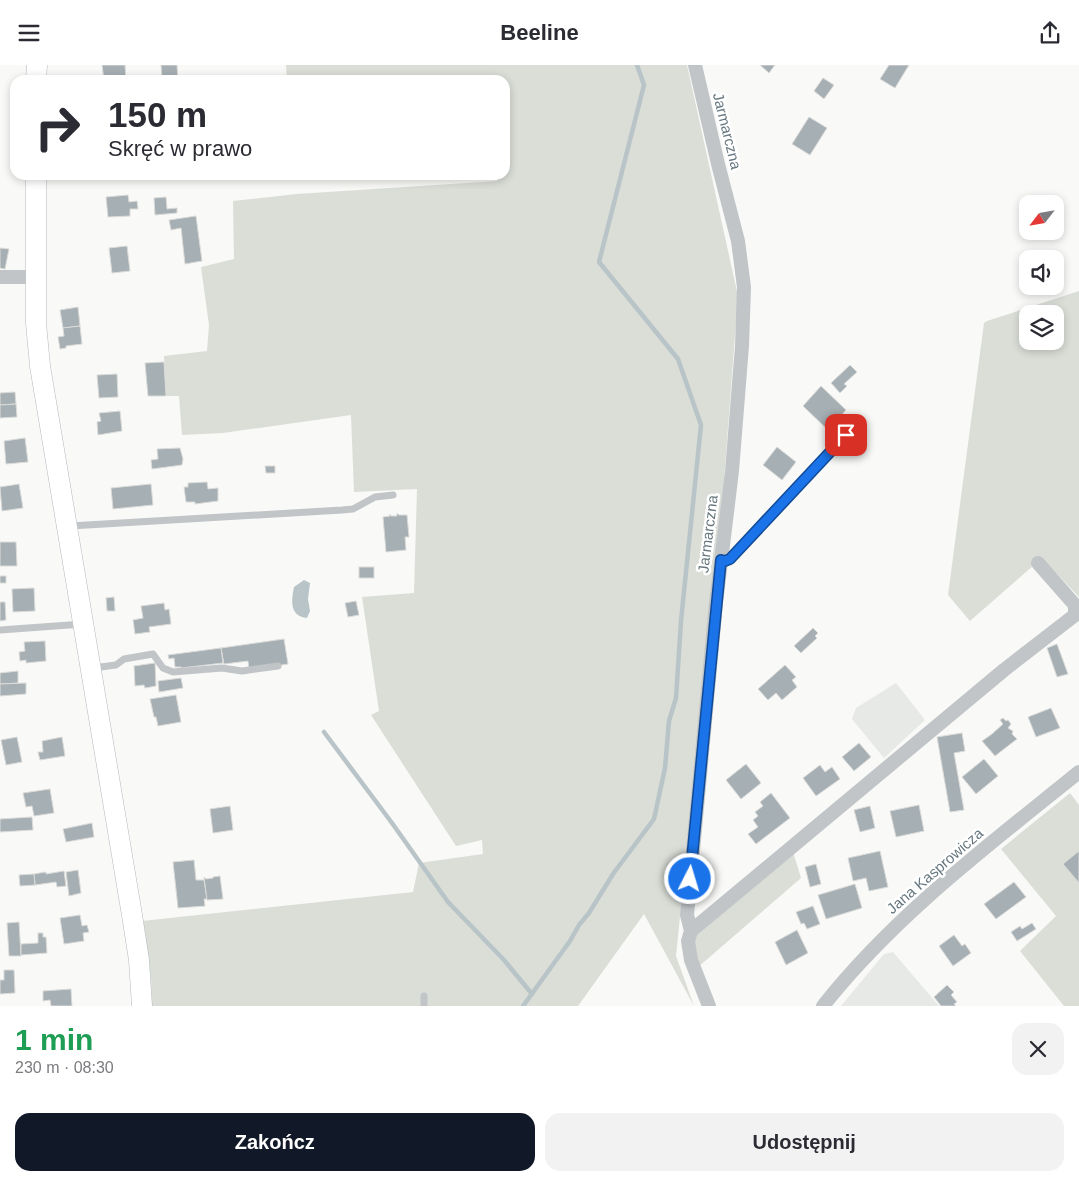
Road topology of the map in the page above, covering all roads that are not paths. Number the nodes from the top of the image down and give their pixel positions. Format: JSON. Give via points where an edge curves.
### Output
{"nodes":[{"id":1,"x":695,"y":65,"type":"edge"},
{"id":2,"x":36,"y":180,"type":"edge"},
{"id":3,"x":0,"y":277,"type":"edge"},
{"id":4,"x":36,"y":277,"type":"junction"},
{"id":5,"x":846,"y":435,"type":"dead end"},
{"id":6,"x":393,"y":495,"type":"dead end"},
{"id":7,"x":67,"y":526,"type":"junction"},
{"id":8,"x":721,"y":560,"type":"junction"},
{"id":9,"x":1038,"y":563,"type":"dead end"},
{"id":10,"x":83,"y":623,"type":"junction"},
{"id":11,"x":0,"y":630,"type":"edge"},
{"id":12,"x":278,"y":666,"type":"dead end"},
{"id":13,"x":91,"y":669,"type":"junction"},
{"id":14,"x":1079,"y":771,"type":"edge"},
{"id":15,"x":691,"y":931,"type":"junction"},
{"id":16,"x":424,"y":996,"type":"dead end"},
{"id":17,"x":142,"y":1006,"type":"edge"},
{"id":18,"x":424,"y":1006,"type":"edge"},
{"id":19,"x":709,"y":1006,"type":"edge"},
{"id":20,"x":823,"y":1006,"type":"edge"}],
"edges":[{"from":1,"to":8,"type":"street","name":"Jarmarczna","via":[[738,241],[744,287],[736,417]]},
{"from":2,"to":4,"type":"street"},
{"from":3,"to":4,"type":"street"},
{"from":4,"to":7,"type":"street","via":[[40,366]]},
{"from":5,"to":8,"type":"lane","via":[[730,559]]},
{"from":6,"to":7,"type":"lane","via":[[376,497],[353,509]]},
{"from":7,"to":10,"type":"street"},
{"from":8,"to":15,"type":"street","name":"Jarmarczna","via":[[687,915]]},
{"from":9,"to":15,"type":"street","via":[[1076,605],[1075,615],[1004,670]]},
{"from":10,"to":11,"type":"lane"},
{"from":10,"to":13,"type":"street"},
{"from":12,"to":13,"type":"lane","via":[[242,671],[222,668],[173,672],[163,668],[153,653]]},
{"from":13,"to":17,"type":"street","via":[[139,960]]},
{"from":14,"to":20,"type":"street","name":"Jana Kasprowicza","via":[[908,915]]},
{"from":15,"to":19,"type":"street","name":"Jarmarczna","via":[[688,941],[691,960]]},
{"from":16,"to":18,"type":"lane"}]}
